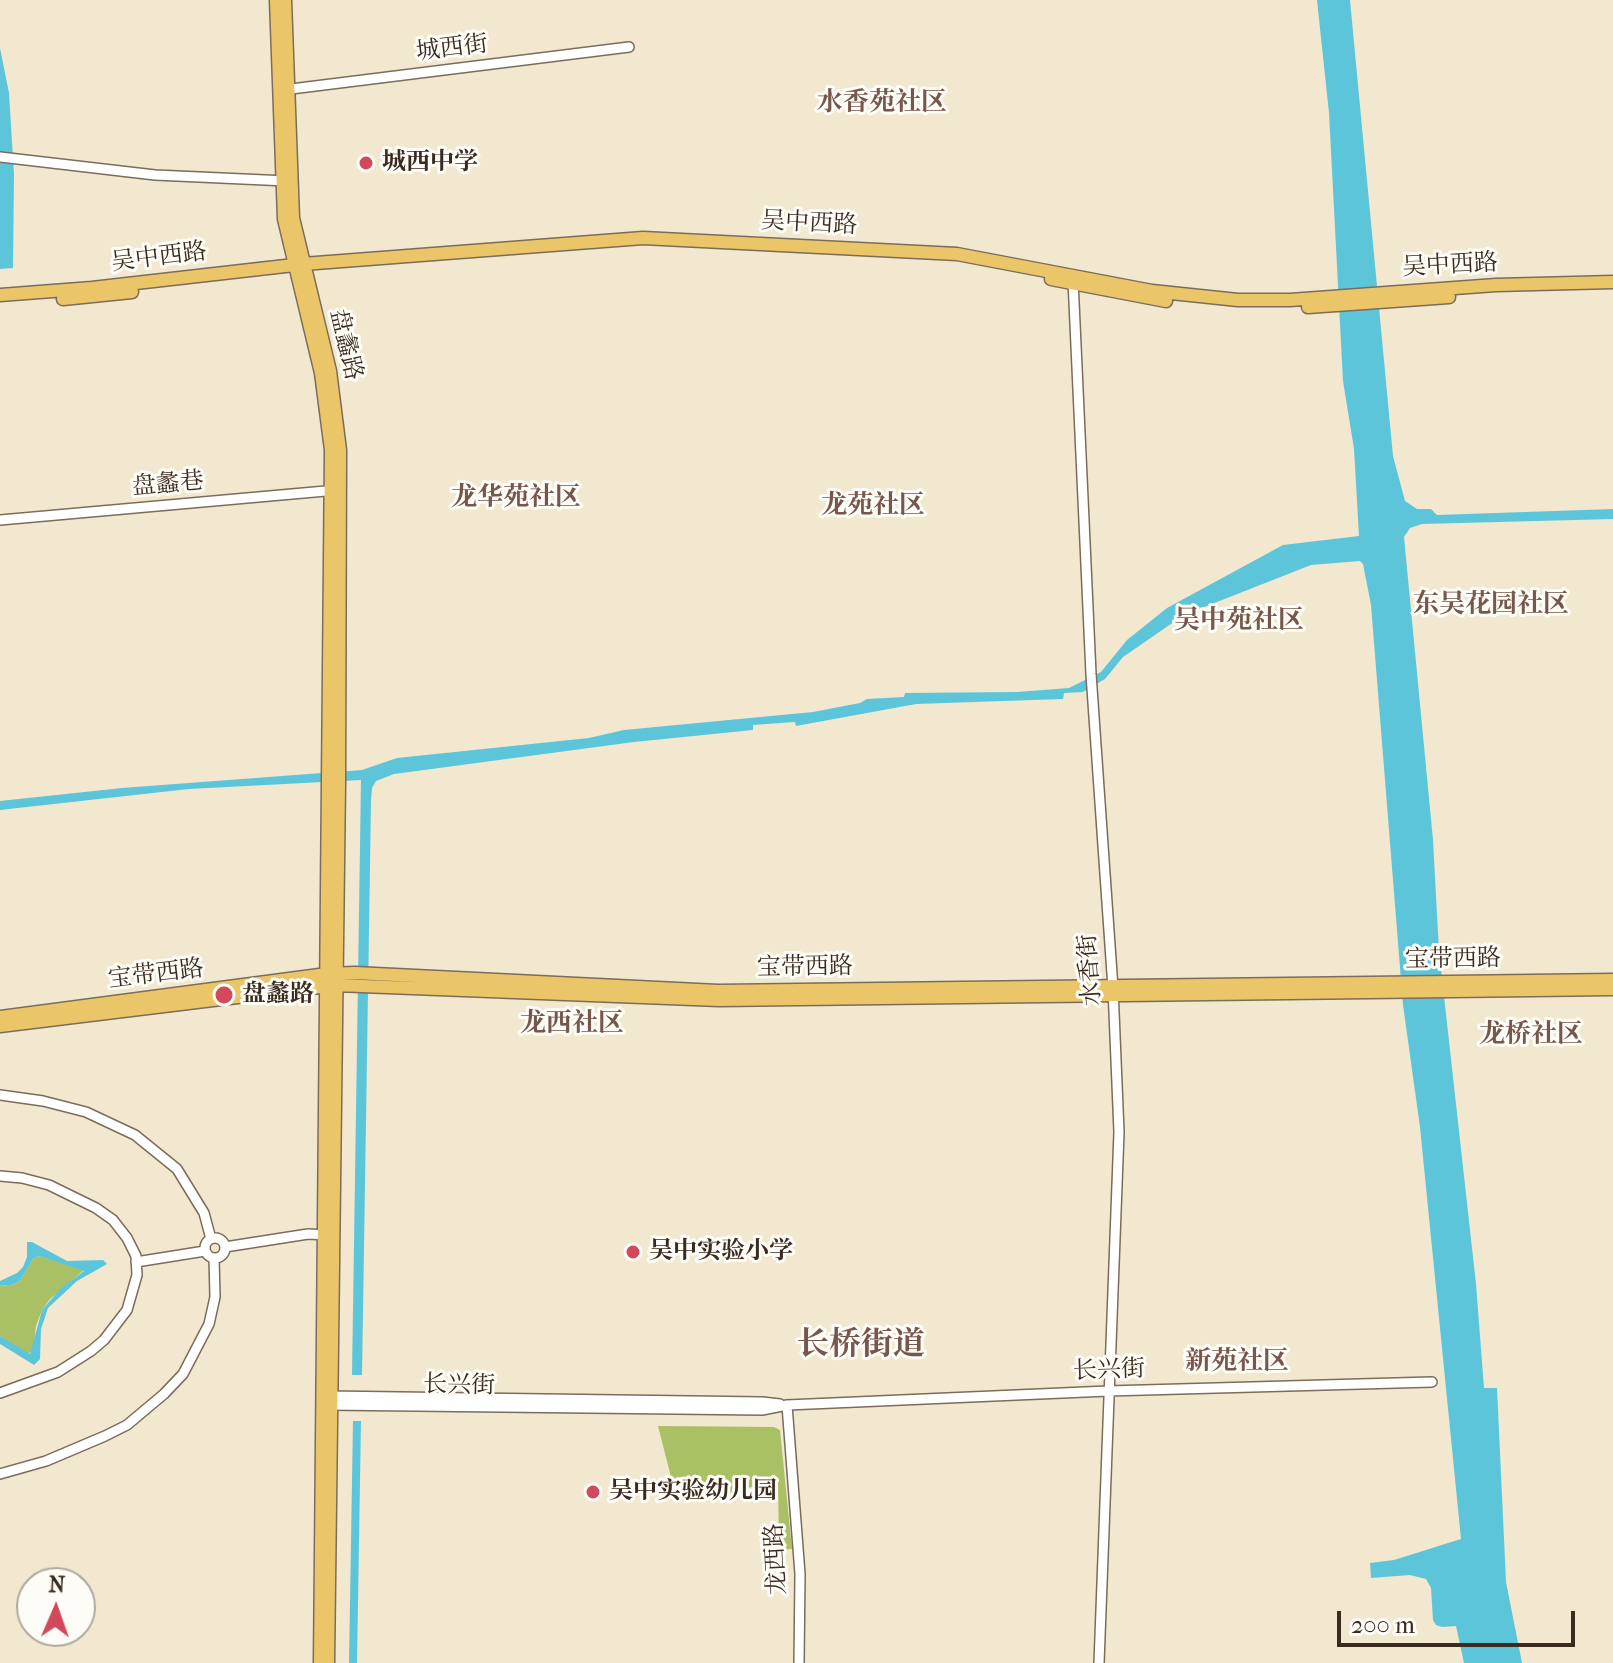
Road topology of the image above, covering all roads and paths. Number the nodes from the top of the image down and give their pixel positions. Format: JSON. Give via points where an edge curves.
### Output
{"nodes":[{"id":1,"x":276,"y":0,"type":"edge"},
{"id":2,"x":285,"y":0,"type":"edge"},
{"id":3,"x":629,"y":47,"type":"dead end"},
{"id":4,"x":284,"y":90,"type":"junction"},
{"id":5,"x":0,"y":157,"type":"edge"},
{"id":6,"x":287,"y":181,"type":"junction"},
{"id":7,"x":300,"y":268,"type":"junction"},
{"id":8,"x":1074,"y":279,"type":"junction"},
{"id":9,"x":1613,"y":282,"type":"edge"},
{"id":10,"x":1613,"y":290,"type":"edge"},
{"id":11,"x":0,"y":295,"type":"edge"},
{"id":12,"x":1382,"y":296,"type":"junction"},
{"id":13,"x":0,"y":303,"type":"edge"},
{"id":14,"x":336,"y":490,"type":"junction"},
{"id":15,"x":0,"y":520,"type":"edge"},
{"id":16,"x":332,"y":979,"type":"junction"},
{"id":17,"x":1613,"y":980,"type":"edge"},
{"id":18,"x":1448,"y":987,"type":"junction"},
{"id":19,"x":1613,"y":989,"type":"edge"},
{"id":20,"x":1113,"y":992,"type":"junction"},
{"id":21,"x":0,"y":1017,"type":"edge"},
{"id":22,"x":0,"y":1026,"type":"edge"},
{"id":23,"x":0,"y":1095,"type":"edge"},
{"id":24,"x":0,"y":1176,"type":"edge"},
{"id":25,"x":329,"y":1235,"type":"junction"},
{"id":26,"x":211,"y":1239,"type":"junction"},
{"id":27,"x":225,"y":1247,"type":"junction"},
{"id":28,"x":205,"y":1251,"type":"junction"},
{"id":29,"x":214,"y":1258,"type":"junction"},
{"id":30,"x":136,"y":1262,"type":"junction"},
{"id":31,"x":1432,"y":1382,"type":"dead end"},
{"id":32,"x":1108,"y":1391,"type":"junction"},
{"id":33,"x":0,"y":1393,"type":"edge"},
{"id":34,"x":327,"y":1401,"type":"junction"},
{"id":35,"x":787,"y":1405,"type":"junction"},
{"id":36,"x":0,"y":1474,"type":"edge"},
{"id":37,"x":320,"y":1663,"type":"edge"},
{"id":38,"x":328,"y":1663,"type":"edge"},
{"id":39,"x":799,"y":1663,"type":"edge"},
{"id":40,"x":1099,"y":1663,"type":"edge"}],
"edges":[{"from":1,"to":4,"type":"main road","name":"盘蠡路"},
{"from":2,"to":4,"type":"main road","name":"盘蠡路"},
{"from":3,"to":4,"type":"street","name":"城西街"},
{"from":4,"to":6,"type":"main road","name":"盘蠡路"},
{"from":5,"to":6,"type":"street","via":[[155,175]]},
{"from":6,"to":7,"type":"main road","name":"盘蠡路"},
{"from":7,"to":8,"type":"main road","name":"吴中西路","via":[[644,247],[947,261]]},
{"from":7,"to":11,"type":"main road","name":"吴中西路"},
{"from":7,"to":13,"type":"main road","name":"吴中西路"},
{"from":7,"to":14,"type":"main road","name":"盘蠡路","via":[[335,397]]},
{"from":8,"to":12,"type":"main road","name":"吴中西路","via":[[1217,299],[1333,301]]},
{"from":8,"to":20,"type":"street","name":"水香街","via":[[1091,674]]},
{"from":9,"to":12,"type":"main road","name":"吴中西路"},
{"from":10,"to":12,"type":"main road","name":"吴中西路"},
{"from":14,"to":15,"type":"street","name":"盘蠡巷"},
{"from":14,"to":16,"type":"main road","name":"盘蠡路"},
{"from":16,"to":20,"type":"main road","name":"宝带西路","via":[[718,991]]},
{"from":16,"to":21,"type":"main road","name":"宝带西路"},
{"from":16,"to":22,"type":"main road","name":"宝带西路"},
{"from":16,"to":25,"type":"main road","name":"盘蠡路"},
{"from":17,"to":18,"type":"main road","name":"宝带西路"},
{"from":18,"to":19,"type":"main road","name":"宝带西路"},
{"from":18,"to":20,"type":"main road","name":"宝带西路"},
{"from":20,"to":32,"type":"street","name":"水香街","via":[[1119,1132]]},
{"from":23,"to":26,"type":"street","via":[[86,1112],[135,1135],[177,1169],[204,1213]]},
{"from":24,"to":30,"type":"street","via":[[49,1185],[96,1208],[127,1238]]},
{"from":25,"to":27,"type":"street"},
{"from":25,"to":34,"type":"main road","name":"盘蠡路"},
{"from":26,"to":27,"type":"street"},
{"from":26,"to":28,"type":"street"},
{"from":27,"to":29,"type":"street"},
{"from":28,"to":29,"type":"street"},
{"from":28,"to":30,"type":"street"},
{"from":29,"to":36,"type":"street","via":[[209,1324],[183,1374],[164,1394],[105,1436]]},
{"from":30,"to":33,"type":"street","via":[[128,1307],[104,1340],[58,1372]]},
{"from":31,"to":32,"type":"street","name":"长兴街"},
{"from":32,"to":35,"type":"street","name":"长兴街"},
{"from":32,"to":40,"type":"street","name":"水香街"},
{"from":34,"to":35,"type":"street","name":"长兴街","via":[[762,1410]]},
{"from":34,"to":37,"type":"main road","name":"盘蠡路"},
{"from":34,"to":38,"type":"main road","name":"盘蠡路"},
{"from":35,"to":39,"type":"street","name":"龙西路","via":[[800,1574]]}]}
